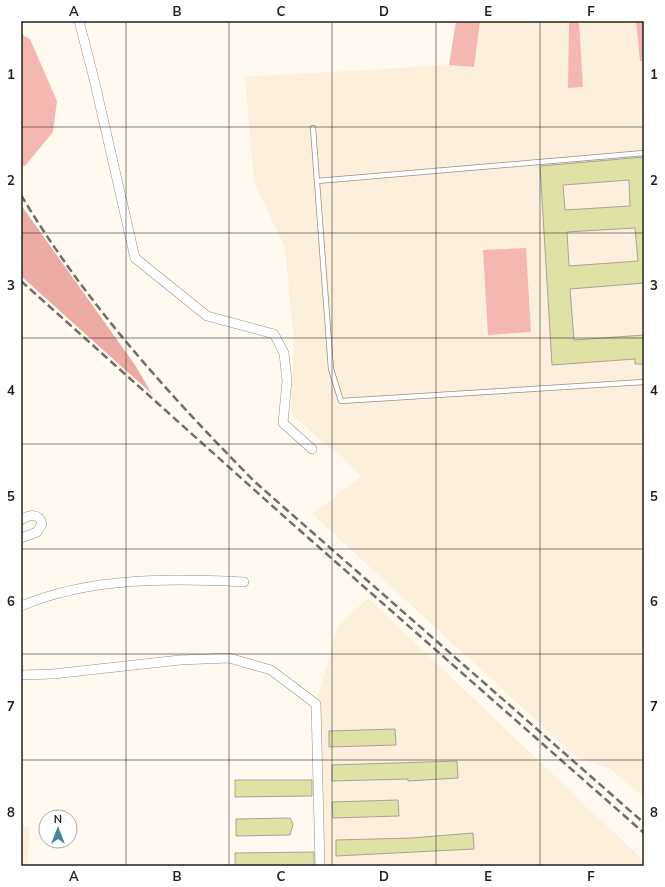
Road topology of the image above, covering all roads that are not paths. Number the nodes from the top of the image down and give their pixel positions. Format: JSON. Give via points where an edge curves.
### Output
{"nodes":[{"id":1,"x":79,"y":21,"type":"edge"},
{"id":2,"x":313,"y":128,"type":"dead end"},
{"id":3,"x":644,"y":153,"type":"edge"},
{"id":4,"x":317,"y":181,"type":"junction"},
{"id":5,"x":644,"y":382,"type":"edge"},
{"id":6,"x":312,"y":449,"type":"dead end"},
{"id":7,"x":21,"y":520,"type":"edge"},
{"id":8,"x":21,"y":538,"type":"edge"},
{"id":9,"x":244,"y":582,"type":"dead end"},
{"id":10,"x":21,"y":606,"type":"edge"},
{"id":11,"x":21,"y":676,"type":"edge"},
{"id":12,"x":320,"y":866,"type":"edge"}],
"edges":[{"from":1,"to":6,"type":"street","via":[[135,258],[207,316],[274,334],[284,353],[287,381],[283,423]]},
{"from":2,"to":4,"type":"lane"},
{"from":3,"to":4,"type":"lane"},
{"from":4,"to":5,"type":"lane","via":[[331,369],[341,401]]},
{"from":7,"to":8,"type":"street","via":[[29,515],[36,515],[42,524],[37,532]]},
{"from":9,"to":10,"type":"street","via":[[185,578],[131,581],[75,590]]},
{"from":11,"to":12,"type":"street","via":[[180,660],[229,658],[271,670],[316,704]]}]}
